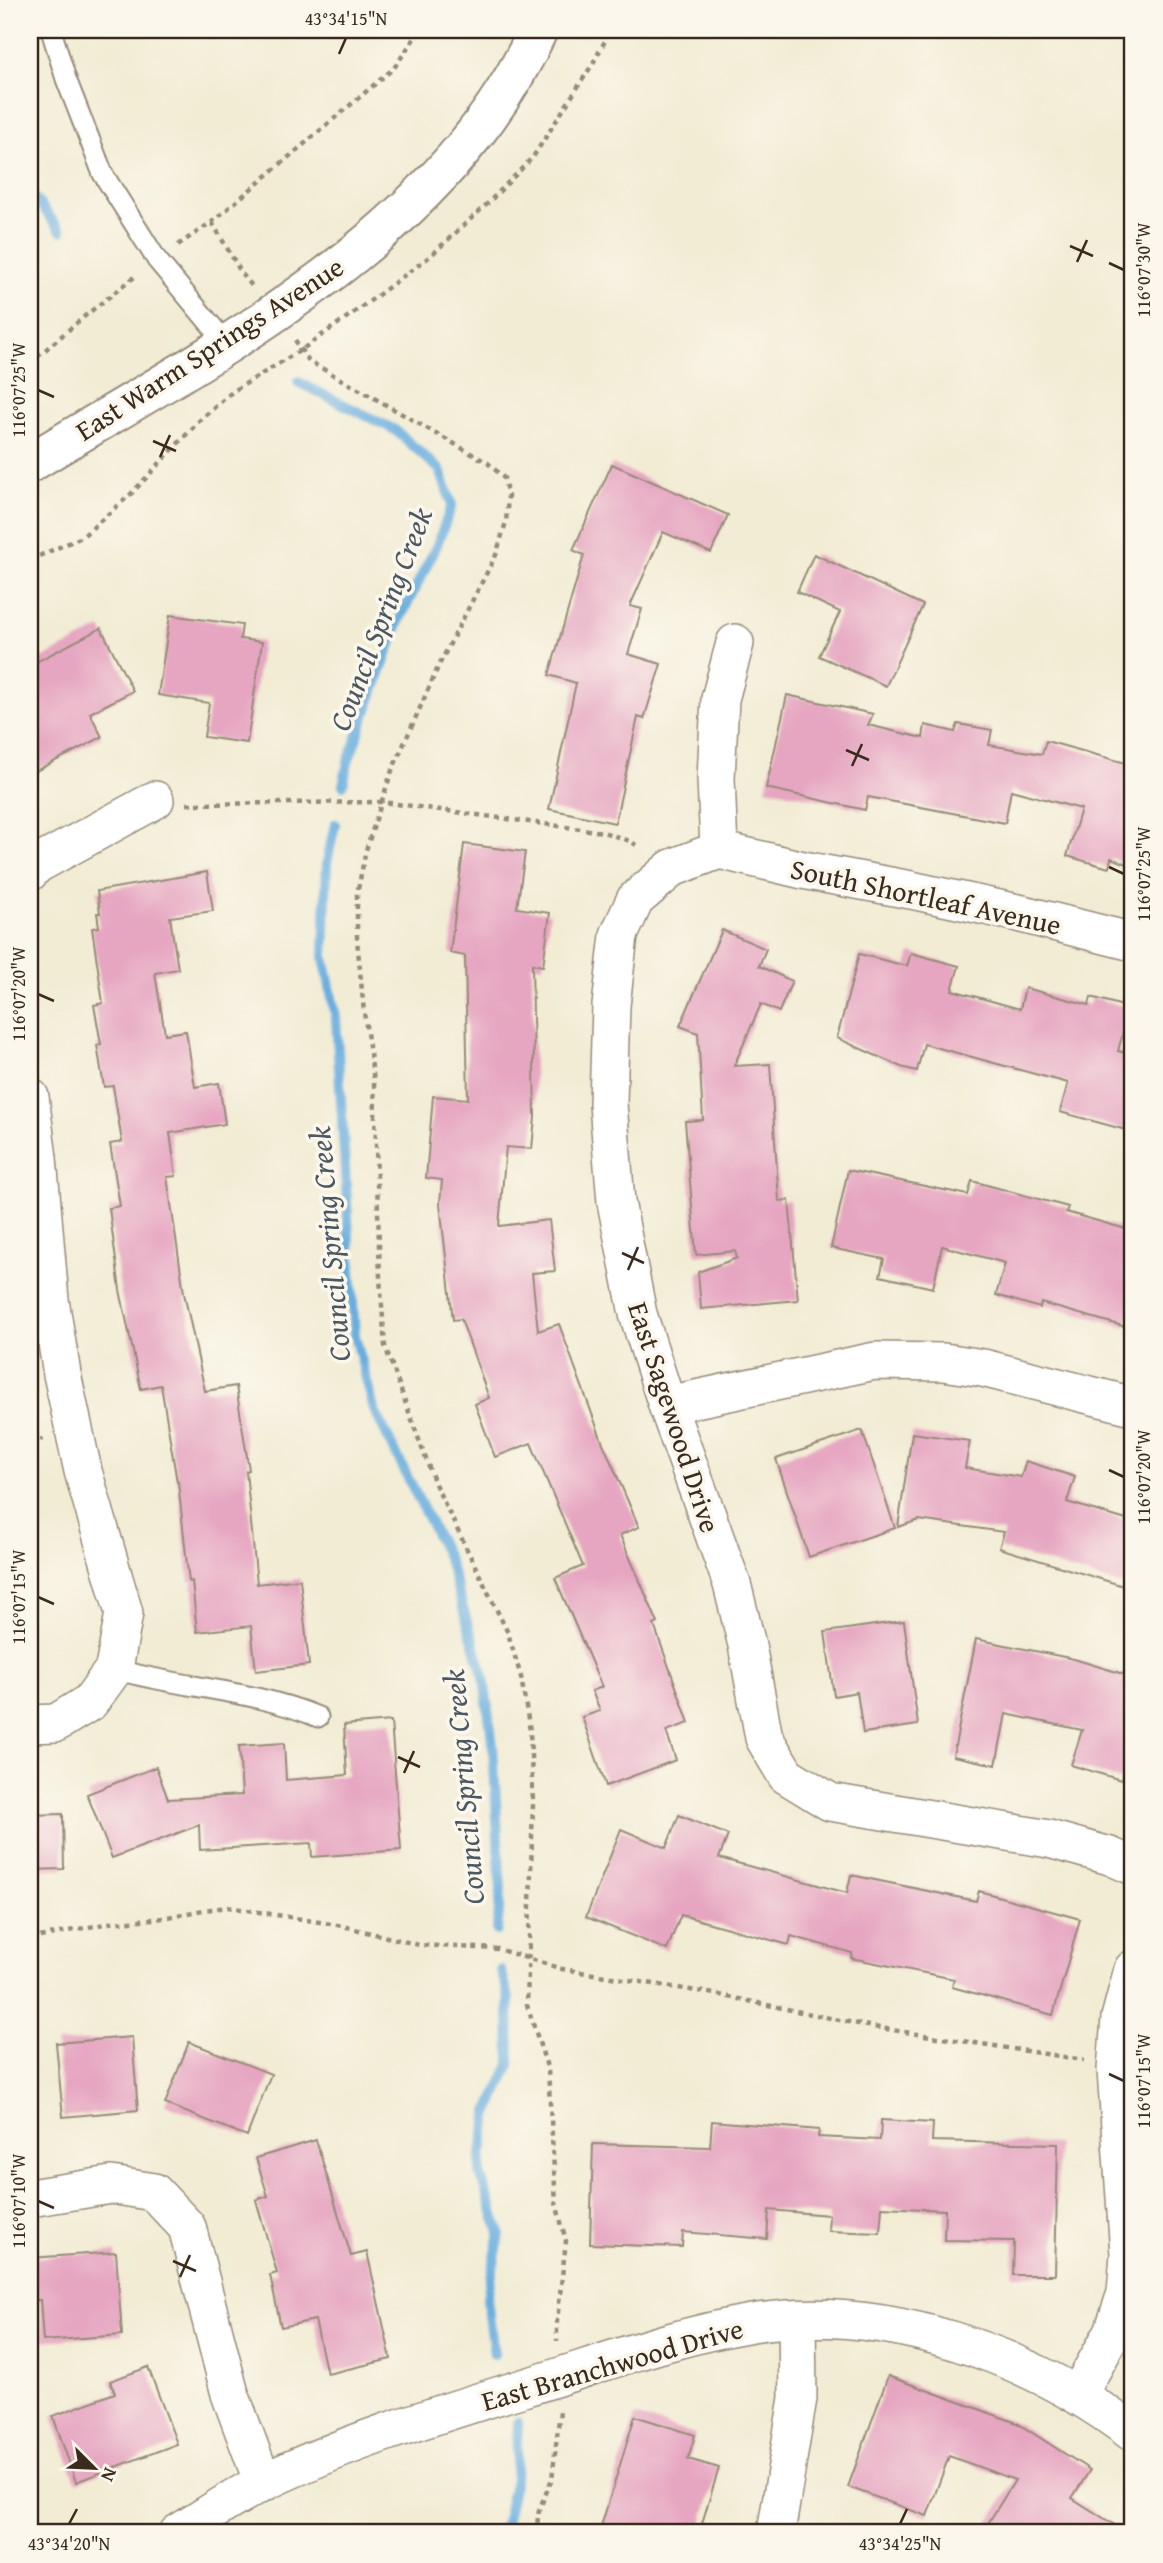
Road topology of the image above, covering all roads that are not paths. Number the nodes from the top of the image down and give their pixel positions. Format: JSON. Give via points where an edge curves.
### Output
{"nodes":[{"id":1,"x":51,"y":30,"type":"edge"},
{"id":2,"x":538,"y":30,"type":"edge"},
{"id":3,"x":226,"y":343,"type":"junction"},
{"id":4,"x":30,"y":463,"type":"edge"},
{"id":5,"x":735,"y":643,"type":"dead end"},
{"id":6,"x":155,"y":800,"type":"road end"},
{"id":7,"x":719,"y":850,"type":"junction"},
{"id":8,"x":30,"y":872,"type":"edge"},
{"id":9,"x":1133,"y":942,"type":"edge"},
{"id":10,"x":30,"y":1097,"type":"edge"},
{"id":11,"x":667,"y":1405,"type":"junction"},
{"id":12,"x":1133,"y":1406,"type":"edge"},
{"id":13,"x":114,"y":1669,"type":"junction"},
{"id":14,"x":318,"y":1717,"type":"dead end"},
{"id":15,"x":30,"y":1724,"type":"edge"},
{"id":16,"x":1133,"y":1866,"type":"edge"},
{"id":17,"x":1133,"y":1969,"type":"edge"},
{"id":18,"x":30,"y":2197,"type":"edge"},
{"id":19,"x":797,"y":2320,"type":"junction"},
{"id":20,"x":1078,"y":2395,"type":"junction"},
{"id":21,"x":1133,"y":2432,"type":"edge"},
{"id":22,"x":263,"y":2483,"type":"junction"},
{"id":23,"x":178,"y":2533,"type":"edge"},
{"id":24,"x":776,"y":2533,"type":"edge"}],
"edges":[{"from":1,"to":3,"type":"lane","via":[[103,174],[157,260]]},
{"from":2,"to":3,"type":"street","name":"East Warm Springs Avenue","via":[[505,93],[404,211],[327,275]]},
{"from":3,"to":4,"type":"street","name":"East Warm Springs Avenue"},
{"from":5,"to":7,"type":"street","via":[[720,699]]},
{"from":6,"to":8,"type":"street"},
{"from":7,"to":9,"type":"street","name":"South Shortleaf Avenue"},
{"from":7,"to":11,"type":"street","name":"East Sagewood Drive","via":[[672,868],[635,900],[619,935],[611,1006],[608,1104],[616,1202],[638,1314]]},
{"from":10,"to":13,"type":"street","via":[[62,1374],[83,1471],[124,1614]]},
{"from":11,"to":12,"type":"street","via":[[875,1361],[984,1368]]},
{"from":11,"to":16,"type":"street","name":"East Sagewood Drive","via":[[732,1584],[764,1738],[786,1775],[830,1802],[1049,1839]]},
{"from":13,"to":14,"type":"lane","via":[[296,1707]]},
{"from":13,"to":15,"type":"street","via":[[90,1702],[55,1723]]},
{"from":17,"to":20,"type":"street","via":[[1120,2018],[1116,2070],[1129,2254],[1126,2293],[1113,2332]]},
{"from":18,"to":22,"type":"street","via":[[111,2185],[154,2192],[187,2227],[230,2394]]},
{"from":19,"to":20,"type":"street","name":"East Branchwood Drive","via":[[900,2327],[1008,2360]]},
{"from":19,"to":22,"type":"street","name":"East Branchwood Drive","via":[[754,2323],[678,2340],[440,2414]]},
{"from":19,"to":24,"type":"street","via":[[798,2398]]},
{"from":20,"to":21,"type":"street","name":"East Branchwood Drive"},
{"from":22,"to":23,"type":"street","name":"East Branchwood Drive"}]}
